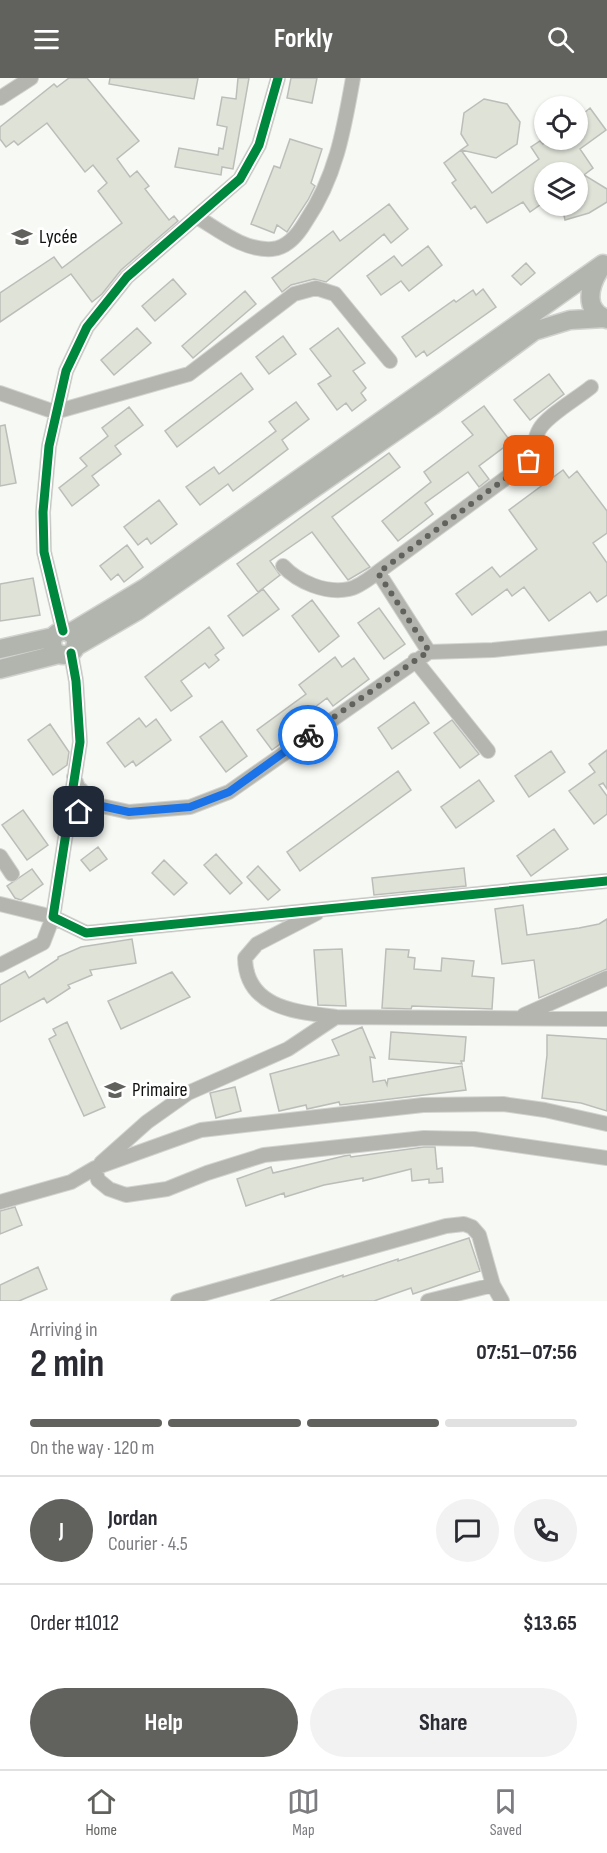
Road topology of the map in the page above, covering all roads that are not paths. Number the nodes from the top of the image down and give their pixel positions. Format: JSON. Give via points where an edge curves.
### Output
{"nodes":[{"id":1,"x":278,"y":78,"type":"edge"},
{"id":2,"x":353,"y":78,"type":"edge"},
{"id":3,"x":27,"y":79,"type":"edge"},
{"id":4,"x":0,"y":98,"type":"edge"},
{"id":5,"x":197,"y":217,"type":"junction"},
{"id":6,"x":605,"y":263,"type":"edge"},
{"id":7,"x":605,"y":319,"type":"edge"},
{"id":8,"x":390,"y":361,"type":"dead end"},
{"id":9,"x":591,"y":387,"type":"dead end"},
{"id":10,"x":0,"y":393,"type":"edge"},
{"id":11,"x":55,"y":412,"type":"junction"},
{"id":12,"x":283,"y":566,"type":"dead end"},
{"id":13,"x":378,"y":573,"type":"junction"},
{"id":14,"x":607,"y":638,"type":"edge"},
{"id":15,"x":65,"y":643,"type":"junction"},
{"id":16,"x":0,"y":650,"type":"edge"},
{"id":17,"x":429,"y":651,"type":"junction"},
{"id":18,"x":415,"y":660,"type":"junction"},
{"id":19,"x":0,"y":669,"type":"edge"},
{"id":20,"x":488,"y":751,"type":"dead end"},
{"id":21,"x":74,"y":777,"type":"junction"},
{"id":22,"x":97,"y":805,"type":"junction"},
{"id":23,"x":68,"y":819,"type":"junction"},
{"id":24,"x":0,"y":856,"type":"edge"},
{"id":25,"x":12,"y":874,"type":"dead end"},
{"id":26,"x":607,"y":881,"type":"edge"},
{"id":27,"x":0,"y":904,"type":"edge"},
{"id":28,"x":326,"y":909,"type":"junction"},
{"id":29,"x":54,"y":917,"type":"junction"},
{"id":30,"x":0,"y":965,"type":"edge"},
{"id":31,"x":607,"y":978,"type":"edge"},
{"id":32,"x":336,"y":1017,"type":"junction"},
{"id":33,"x":520,"y":1017,"type":"junction"},
{"id":34,"x":607,"y":1019,"type":"edge"},
{"id":35,"x":607,"y":1124,"type":"edge"},
{"id":36,"x":607,"y":1158,"type":"edge"},
{"id":37,"x":95,"y":1168,"type":"junction"},
{"id":38,"x":0,"y":1202,"type":"edge"},
{"id":39,"x":493,"y":1286,"type":"junction"},
{"id":40,"x":178,"y":1301,"type":"edge"},
{"id":41,"x":428,"y":1301,"type":"edge"},
{"id":42,"x":502,"y":1301,"type":"edge"}],
"edges":[{"from":1,"to":5,"type":"street","via":[[260,146],[240,179]]},
{"from":2,"to":5,"type":"street","via":[[334,170],[319,203],[287,243],[272,249],[242,244]]},
{"from":3,"to":4,"type":"street"},
{"from":5,"to":11,"type":"street","via":[[127,277],[87,327],[66,371]]},
{"from":6,"to":7,"type":"main road","via":[[589,291],[590,303]]},
{"from":6,"to":15,"type":"main road"},
{"from":7,"to":15,"type":"main road","via":[[570,320],[534,331],[137,611]]},
{"from":8,"to":11,"type":"street","via":[[335,294],[316,288],[294,294],[189,374]]},
{"from":9,"to":13,"type":"street","via":[[540,427],[529,461]]},
{"from":10,"to":11,"type":"street"},
{"from":11,"to":15,"type":"street","via":[[45,480],[44,552]]},
{"from":12,"to":13,"type":"street","via":[[294,578],[333,590],[350,589]]},
{"from":13,"to":17,"type":"street"},
{"from":14,"to":17,"type":"street","via":[[493,650]]},
{"from":15,"to":16,"type":"main road"},
{"from":15,"to":19,"type":"main road"},
{"from":15,"to":21,"type":"street","via":[[76,681],[80,742]]},
{"from":17,"to":18,"type":"street"},
{"from":18,"to":20,"type":"street"},
{"from":18,"to":22,"type":"street","via":[[229,792],[190,807],[164,810],[129,812]]},
{"from":21,"to":22,"type":"street","via":[[78,787]]},
{"from":21,"to":23,"type":"street"},
{"from":22,"to":23,"type":"street"},
{"from":23,"to":29,"type":"street"},
{"from":24,"to":25,"type":"street"},
{"from":26,"to":28,"type":"street"},
{"from":27,"to":29,"type":"street"},
{"from":28,"to":29,"type":"street","via":[[86,933]]},
{"from":28,"to":32,"type":"street","via":[[257,944],[245,958],[245,973],[259,992],[282,1009]]},
{"from":29,"to":30,"type":"street","via":[[43,943]]},
{"from":31,"to":33,"type":"street"},
{"from":32,"to":33,"type":"street"},
{"from":32,"to":37,"type":"street","via":[[288,1049],[188,1093],[147,1122]]},
{"from":33,"to":34,"type":"street"},
{"from":35,"to":37,"type":"street","via":[[503,1104],[423,1105],[201,1130]]},
{"from":36,"to":37,"type":"street","via":[[474,1139],[424,1138],[264,1155],[167,1189],[126,1195],[98,1180]]},
{"from":37,"to":38,"type":"street","via":[[70,1182]]},
{"from":39,"to":40,"type":"street","via":[[479,1236],[464,1224]]},
{"from":39,"to":41,"type":"street"},
{"from":39,"to":42,"type":"street"}]}
